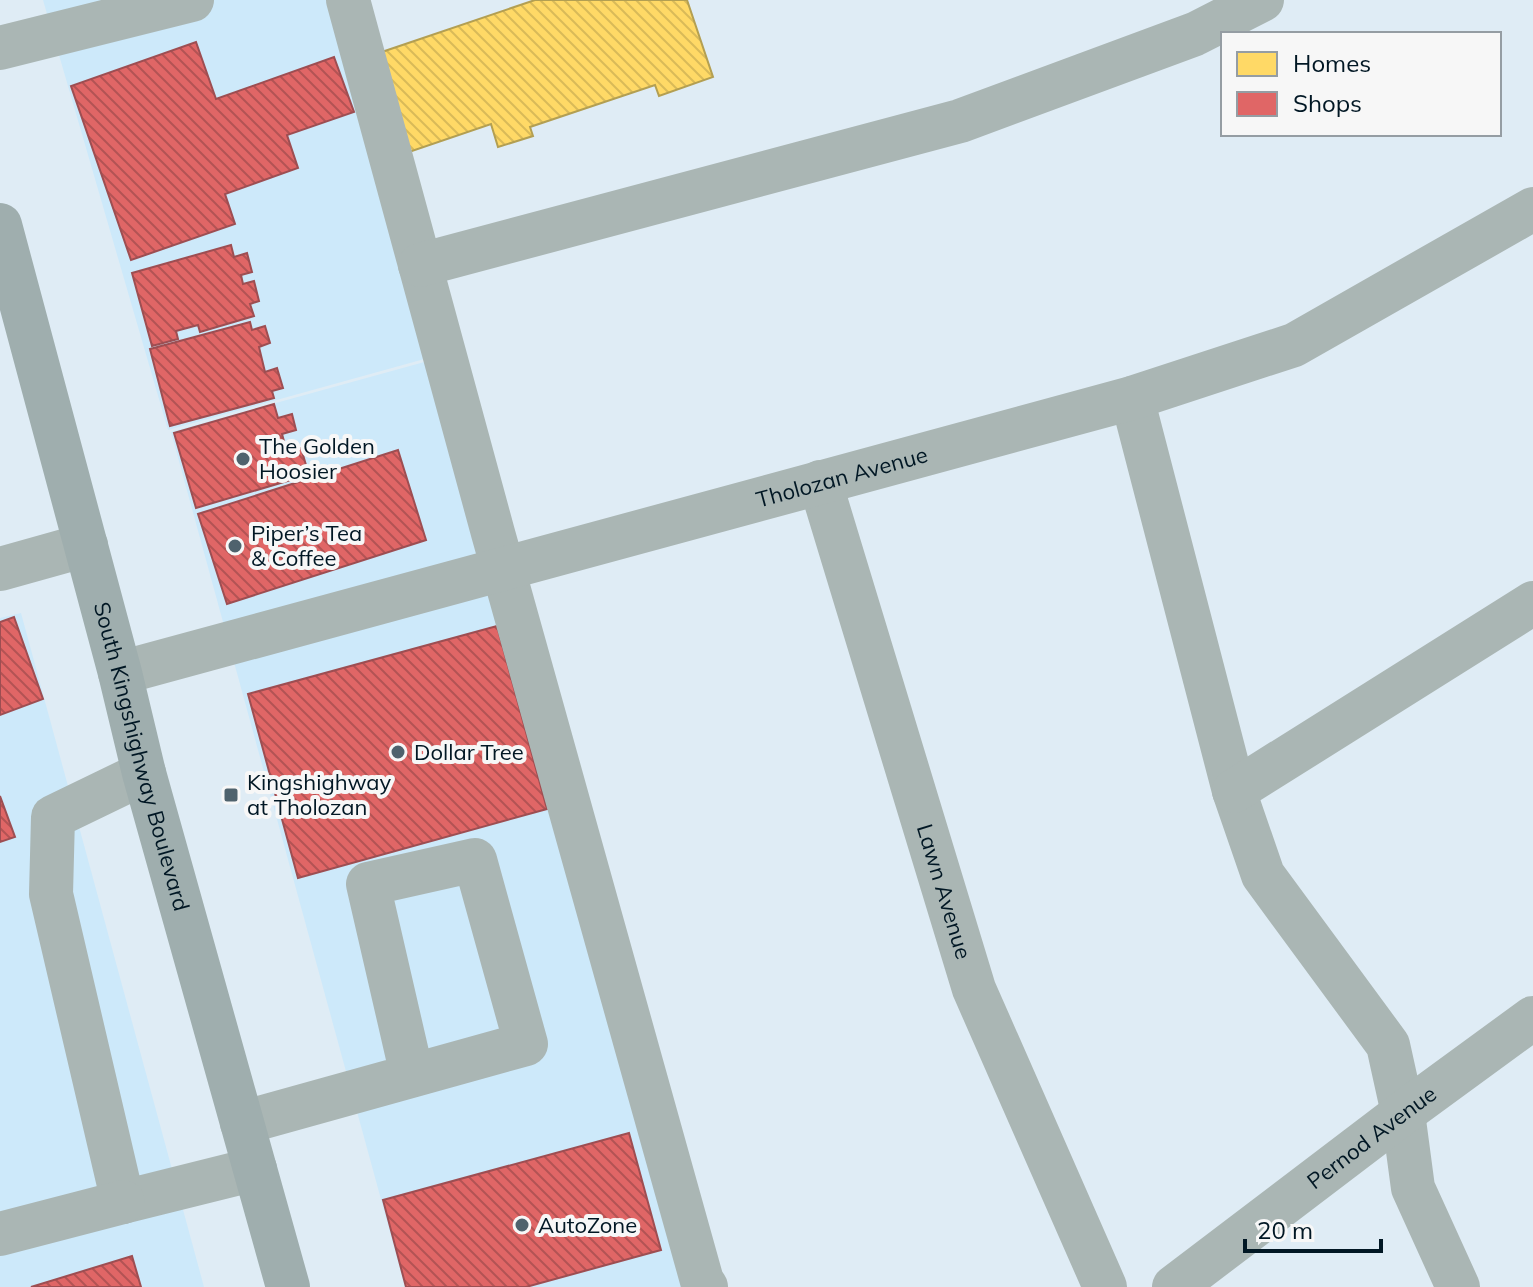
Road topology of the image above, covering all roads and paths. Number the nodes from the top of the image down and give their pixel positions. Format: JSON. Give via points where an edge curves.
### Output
{"nodes":[{"id":1,"x":192,"y":0,"type":"edge"},
{"id":2,"x":348,"y":0,"type":"edge"},
{"id":3,"x":1262,"y":0,"type":"edge"},
{"id":4,"x":0,"y":48,"type":"edge"},
{"id":5,"x":1533,"y":209,"type":"edge"},
{"id":6,"x":0,"y":225,"type":"edge"},
{"id":7,"x":420,"y":265,"type":"junction"},
{"id":8,"x":1132,"y":398,"type":"junction"},
{"id":9,"x":820,"y":482,"type":"junction"},
{"id":10,"x":86,"y":545,"type":"junction"},
{"id":11,"x":502,"y":568,"type":"junction"},
{"id":12,"x":0,"y":569,"type":"edge"},
{"id":13,"x":1533,"y":603,"type":"edge"},
{"id":14,"x":120,"y":673,"type":"junction"},
{"id":15,"x":144,"y":773,"type":"junction"},
{"id":16,"x":1234,"y":791,"type":"junction"},
{"id":17,"x":1533,"y":1018,"type":"edge"},
{"id":18,"x":412,"y":1075,"type":"junction"},
{"id":19,"x":1403,"y":1113,"type":"junction"},
{"id":20,"x":242,"y":1123,"type":"junction"},
{"id":21,"x":255,"y":1169,"type":"junction"},
{"id":22,"x":123,"y":1202,"type":"junction"},
{"id":23,"x":0,"y":1234,"type":"edge"},
{"id":24,"x":288,"y":1287,"type":"edge"},
{"id":25,"x":706,"y":1287,"type":"edge"},
{"id":26,"x":1105,"y":1287,"type":"edge"},
{"id":27,"x":1174,"y":1287,"type":"edge"},
{"id":28,"x":1458,"y":1287,"type":"edge"}],
"edges":[{"from":1,"to":4,"type":"street"},
{"from":2,"to":7,"type":"street"},
{"from":3,"to":7,"type":"street","via":[[1195,34],[960,121]]},
{"from":5,"to":8,"type":"street","name":"Tholozan Avenue","via":[[1294,345]]},
{"from":6,"to":10,"type":"main road","name":"South Kingshighway Boulevard"},
{"from":7,"to":11,"type":"street"},
{"from":8,"to":9,"type":"street","name":"Tholozan Avenue"},
{"from":8,"to":16,"type":"street"},
{"from":9,"to":11,"type":"street","name":"Tholozan Avenue"},
{"from":9,"to":26,"type":"street","name":"Lawn Avenue","via":[[974,989]]},
{"from":10,"to":12,"type":"street"},
{"from":10,"to":14,"type":"main road","name":"South Kingshighway Boulevard"},
{"from":11,"to":14,"type":"street","name":"Tholozan Avenue"},
{"from":11,"to":25,"type":"street"},
{"from":13,"to":16,"type":"street"},
{"from":14,"to":15,"type":"main road","name":"South Kingshighway Boulevard"},
{"from":15,"to":20,"type":"main road","name":"South Kingshighway Boulevard"},
{"from":15,"to":22,"type":"street","via":[[53,817],[51,894]]},
{"from":16,"to":19,"type":"street","via":[[1263,875],[1388,1045]]},
{"from":17,"to":19,"type":"street","name":"Pernod Avenue"},
{"from":18,"to":18,"type":"street","via":[[526,1044],[475,860],[368,884]]},
{"from":18,"to":20,"type":"street"},
{"from":19,"to":27,"type":"street","name":"Pernod Avenue"},
{"from":19,"to":28,"type":"street","via":[[1413,1188]]},
{"from":20,"to":21,"type":"main road","name":"South Kingshighway Boulevard"},
{"from":21,"to":22,"type":"street"},
{"from":21,"to":24,"type":"main road","name":"South Kingshighway Boulevard"},
{"from":22,"to":23,"type":"street"}]}
